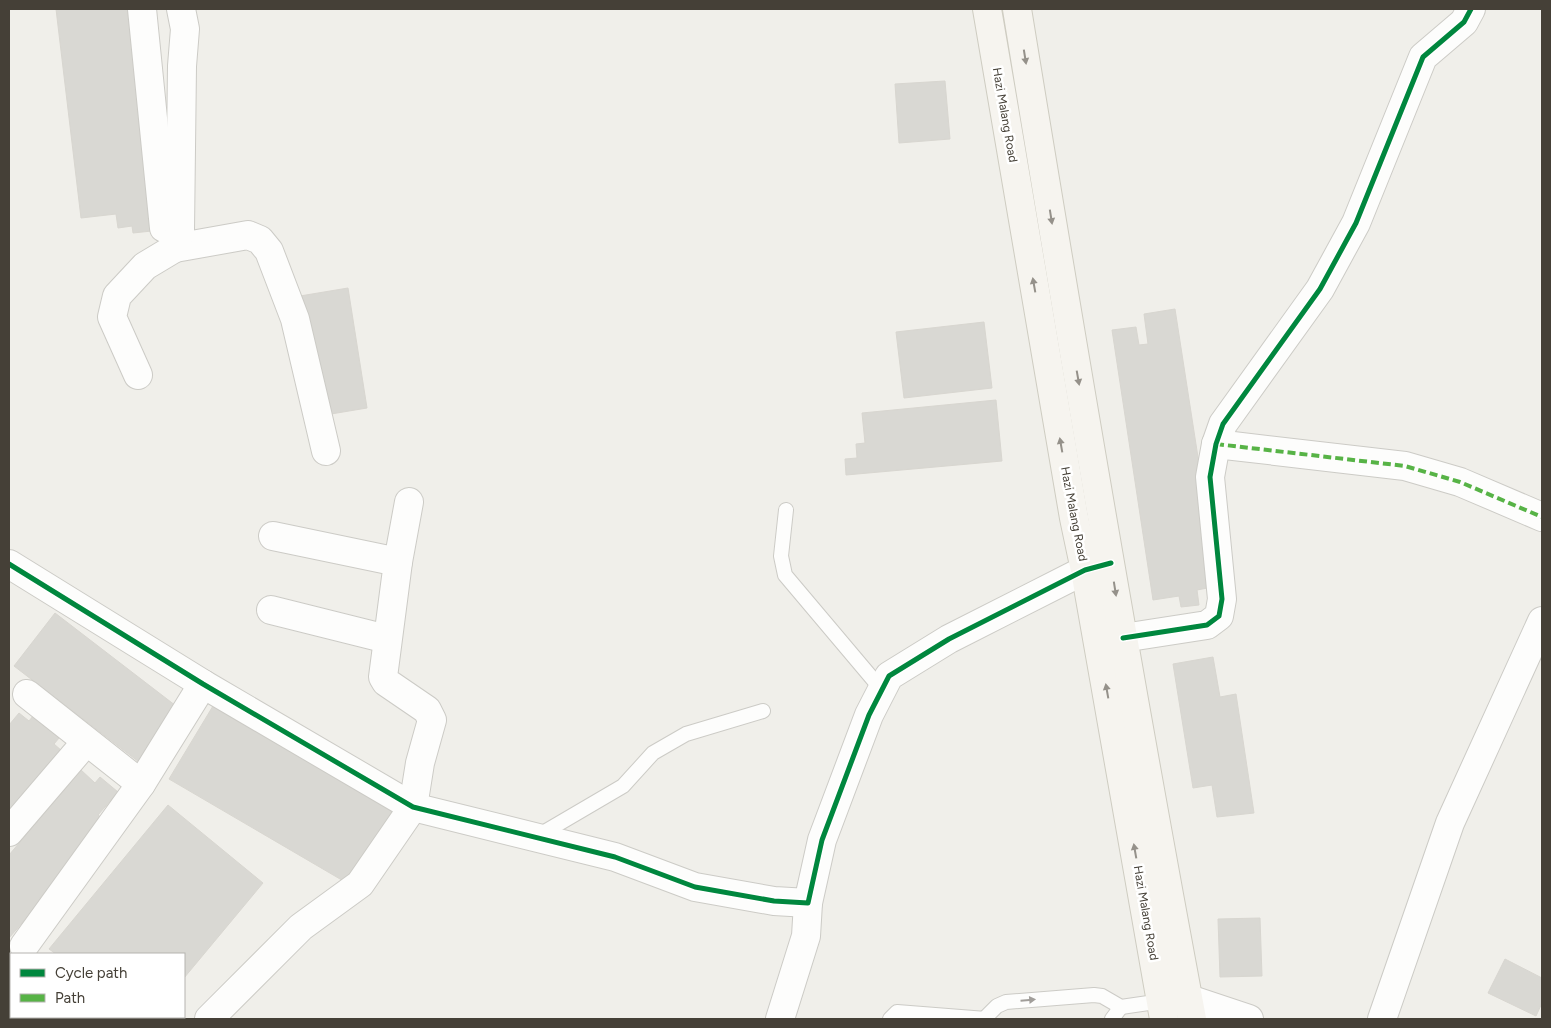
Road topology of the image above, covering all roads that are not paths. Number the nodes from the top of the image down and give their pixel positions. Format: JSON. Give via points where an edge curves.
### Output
{"nodes":[{"id":1,"x":142,"y":9,"type":"edge"},
{"id":2,"x":181,"y":9,"type":"edge"},
{"id":3,"x":987,"y":9,"type":"edge"},
{"id":4,"x":1017,"y":9,"type":"edge"},
{"id":5,"x":1471,"y":9,"type":"edge"},
{"id":6,"x":170,"y":238,"type":"junction"},
{"id":7,"x":138,"y":375,"type":"dead end"},
{"id":8,"x":1216,"y":444,"type":"junction"},
{"id":9,"x":326,"y":451,"type":"dead end"},
{"id":10,"x":409,"y":502,"type":"dead end"},
{"id":11,"x":786,"y":510,"type":"dead end"},
{"id":12,"x":1542,"y":517,"type":"edge"},
{"id":13,"x":274,"y":536,"type":"dead end"},
{"id":14,"x":398,"y":562,"type":"junction"},
{"id":15,"x":1111,"y":563,"type":"junction"},
{"id":16,"x":9,"y":564,"type":"edge"},
{"id":17,"x":1085,"y":570,"type":"junction"},
{"id":18,"x":270,"y":610,"type":"dead end"},
{"id":19,"x":1542,"y":621,"type":"edge"},
{"id":20,"x":1123,"y":638,"type":"junction"},
{"id":21,"x":387,"y":639,"type":"junction"},
{"id":22,"x":203,"y":684,"type":"junction"},
{"id":23,"x":882,"y":690,"type":"junction"},
{"id":24,"x":27,"y":694,"type":"dead end"},
{"id":25,"x":763,"y":712,"type":"dead end"},
{"id":26,"x":86,"y":742,"type":"junction"},
{"id":27,"x":141,"y":784,"type":"junction"},
{"id":28,"x":413,"y":807,"type":"junction"},
{"id":29,"x":9,"y":832,"type":"edge"},
{"id":30,"x":535,"y":837,"type":"junction"},
{"id":31,"x":808,"y":903,"type":"junction"},
{"id":32,"x":24,"y":946,"type":"dead end"},
{"id":33,"x":1121,"y":1007,"type":"junction"},
{"id":34,"x":1190,"y":1009,"type":"edge"},
{"id":35,"x":1163,"y":1010,"type":"edge"},
{"id":36,"x":209,"y":1019,"type":"edge"},
{"id":37,"x":780,"y":1019,"type":"edge"},
{"id":38,"x":890,"y":1019,"type":"edge"},
{"id":39,"x":986,"y":1019,"type":"edge"},
{"id":40,"x":1112,"y":1019,"type":"edge"},
{"id":41,"x":1249,"y":1019,"type":"edge"},
{"id":42,"x":1382,"y":1019,"type":"edge"}],
"edges":[{"from":1,"to":6,"type":"street"},
{"from":2,"to":6,"type":"street","via":[[185,29],[180,230]]},
{"from":17,"to":3,"type":"main road","name":"Hazi Malang Road","one_way":true},
{"from":4,"to":15,"type":"main road","name":"Hazi Malang Road","one_way":true},
{"from":5,"to":8,"type":"street","via":[[1464,22],[1423,57],[1356,223],[1320,289],[1223,424]]},
{"from":6,"to":7,"type":"street","via":[[117,296],[112,317]]},
{"from":6,"to":9,"type":"street","via":[[248,235],[260,240],[269,250],[295,320]]},
{"from":8,"to":12,"type":"street","via":[[1405,466],[1460,482]]},
{"from":8,"to":20,"type":"street","via":[[1210,477],[1222,599],[1219,616],[1207,625]]},
{"from":10,"to":14,"type":"street"},
{"from":11,"to":23,"type":"lane","via":[[781,556],[785,575]]},
{"from":13,"to":14,"type":"street"},
{"from":14,"to":21,"type":"street"},
{"from":15,"to":17,"type":"street"},
{"from":15,"to":20,"type":"main road","name":"Hazi Malang Road","one_way":true},
{"from":16,"to":22,"type":"street"},
{"from":17,"to":23,"type":"street","via":[[949,639],[889,676]]},
{"from":35,"to":17,"type":"main road","name":"Hazi Malang Road","one_way":true},
{"from":18,"to":21,"type":"street"},
{"from":19,"to":42,"type":"street","via":[[1450,823]]},
{"from":20,"to":34,"type":"main road","name":"Hazi Malang Road"},
{"from":21,"to":28,"type":"street","via":[[383,677],[427,710],[432,720],[420,763]]},
{"from":22,"to":27,"type":"street"},
{"from":22,"to":28,"type":"street"},
{"from":23,"to":31,"type":"street","via":[[869,715],[822,840]]},
{"from":24,"to":26,"type":"street"},
{"from":25,"to":30,"type":"lane","via":[[686,734],[653,753],[623,786]]},
{"from":26,"to":27,"type":"street"},
{"from":26,"to":29,"type":"street"},
{"from":27,"to":32,"type":"street"},
{"from":28,"to":30,"type":"street"},
{"from":28,"to":36,"type":"street","via":[[360,884],[301,926]]},
{"from":30,"to":31,"type":"street","via":[[615,858],[695,887],[774,901]]},
{"from":31,"to":37,"type":"street","via":[[806,936]]},
{"from":33,"to":35,"type":"lane"},
{"from":39,"to":33,"type":"lane","one_way":true,"via":[[1006,1002],[1026,1000],[1094,995]]},
{"from":33,"to":40,"type":"lane"},
{"from":34,"to":35,"type":"street"},
{"from":34,"to":41,"type":"street"},
{"from":38,"to":39,"type":"lane","via":[[898,1012]]}]}
